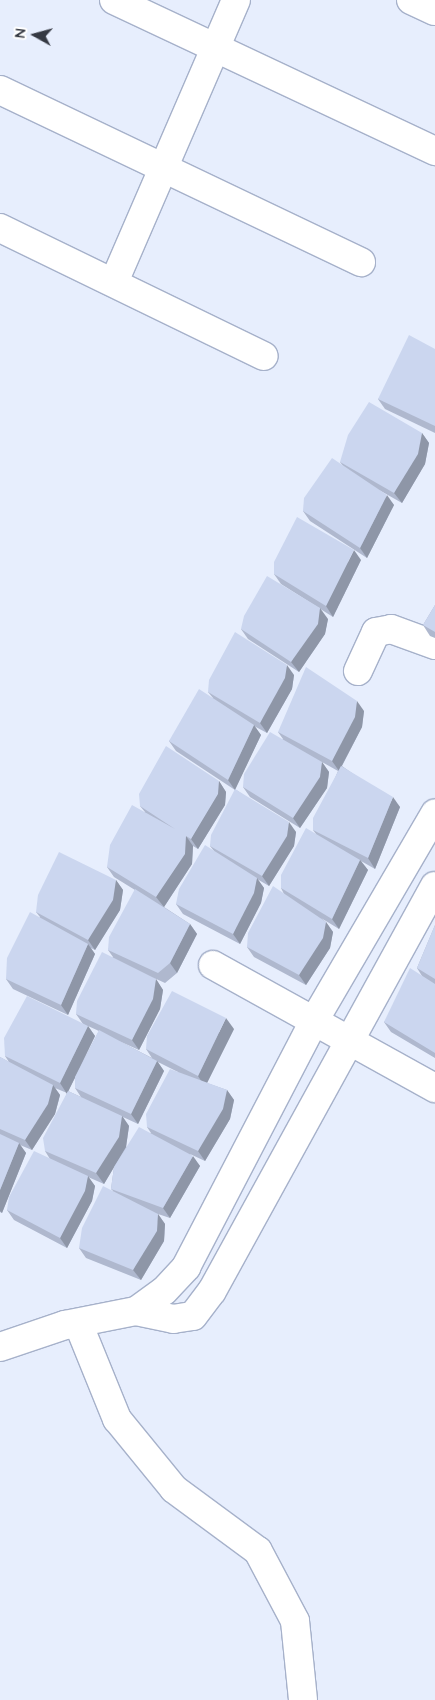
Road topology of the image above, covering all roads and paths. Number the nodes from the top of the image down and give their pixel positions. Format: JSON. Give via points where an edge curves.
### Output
{"nodes":[{"id":1,"x":114,"y":0,"type":"edge"},
{"id":2,"x":236,"y":0,"type":"edge"},
{"id":3,"x":411,"y":0,"type":"edge"},
{"id":4,"x":435,"y":11,"type":"edge"},
{"id":5,"x":215,"y":50,"type":"junction"},
{"id":6,"x":0,"y":90,"type":"edge"},
{"id":7,"x":435,"y":151,"type":"edge"},
{"id":8,"x":164,"y":167,"type":"junction"},
{"id":9,"x":0,"y":228,"type":"edge"},
{"id":10,"x":361,"y":262,"type":"dead end"},
{"id":11,"x":114,"y":282,"type":"junction"},
{"id":12,"x":264,"y":356,"type":"dead end"},
{"id":13,"x":435,"y":614,"type":"edge"},
{"id":14,"x":428,"y":641,"type":"edge"},
{"id":15,"x":358,"y":671,"type":"dead end"},
{"id":16,"x":435,"y":814,"type":"edge"},
{"id":17,"x":435,"y":886,"type":"edge"},
{"id":18,"x":213,"y":964,"type":"dead end"},
{"id":19,"x":315,"y":1019,"type":"junction"},
{"id":20,"x":349,"y":1040,"type":"junction"},
{"id":21,"x":435,"y":1088,"type":"edge"},
{"id":22,"x":136,"y":1311,"type":"junction"},
{"id":23,"x":78,"y":1324,"type":"junction"},
{"id":24,"x":0,"y":1348,"type":"edge"},
{"id":25,"x":303,"y":1700,"type":"edge"}],
"edges":[{"from":1,"to":5,"type":"street"},
{"from":2,"to":5,"type":"street"},
{"from":3,"to":4,"type":"street"},
{"from":5,"to":7,"type":"street"},
{"from":5,"to":8,"type":"street"},
{"from":6,"to":8,"type":"street"},
{"from":8,"to":10,"type":"street"},
{"from":8,"to":11,"type":"street"},
{"from":9,"to":11,"type":"street"},
{"from":11,"to":12,"type":"street"},
{"from":13,"to":14,"type":"street"},
{"from":14,"to":15,"type":"street","via":[[391,629],[376,632]]},
{"from":16,"to":19,"type":"street"},
{"from":17,"to":20,"type":"street"},
{"from":18,"to":19,"type":"street"},
{"from":19,"to":20,"type":"street"},
{"from":19,"to":22,"type":"street","via":[[186,1267],[164,1291]]},
{"from":20,"to":21,"type":"street"},
{"from":20,"to":22,"type":"street","via":[[212,1291],[193,1316],[173,1319]]},
{"from":22,"to":23,"type":"street"},
{"from":23,"to":24,"type":"street","via":[[22,1337]]},
{"from":23,"to":25,"type":"street","via":[[117,1419],[174,1489],[258,1551],[295,1621]]}]}
